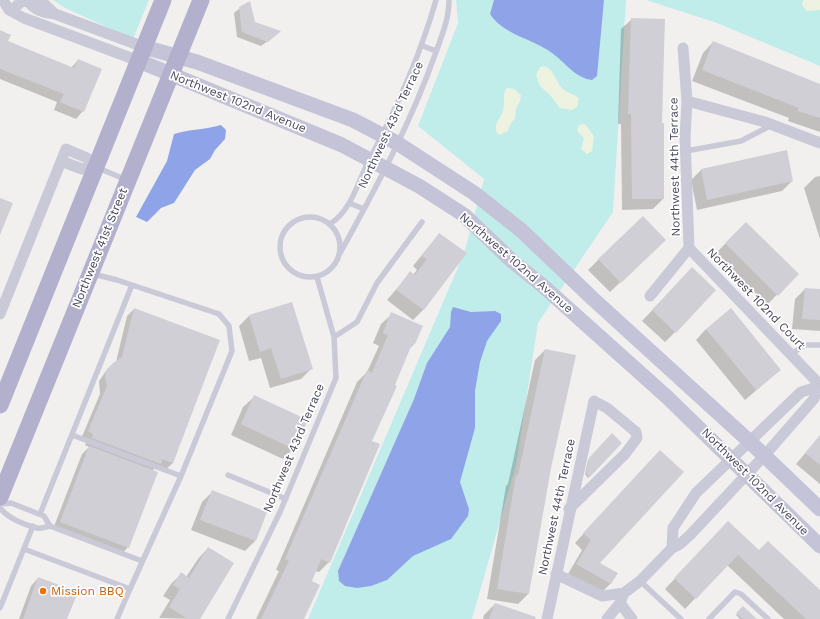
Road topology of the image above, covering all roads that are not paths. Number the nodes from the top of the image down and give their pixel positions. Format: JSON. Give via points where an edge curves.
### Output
{"nodes":[{"id":1,"x":3,"y":0,"type":"edge"},
{"id":2,"x":27,"y":0,"type":"edge"},
{"id":3,"x":40,"y":0,"type":"edge"},
{"id":4,"x":163,"y":0,"type":"edge"},
{"id":5,"x":201,"y":0,"type":"edge"},
{"id":6,"x":436,"y":0,"type":"edge"},
{"id":7,"x":449,"y":0,"type":"edge"},
{"id":8,"x":11,"y":11,"type":"junction"},
{"id":9,"x":55,"y":14,"type":"junction"},
{"id":10,"x":423,"y":46,"type":"junction"},
{"id":11,"x":683,"y":48,"type":"dead end"},
{"id":12,"x":436,"y":50,"type":"junction"},
{"id":13,"x":142,"y":54,"type":"junction"},
{"id":14,"x":178,"y":57,"type":"junction"},
{"id":15,"x":171,"y":76,"type":"junction"},
{"id":16,"x":687,"y":101,"type":"junction"},
{"id":17,"x":772,"y":125,"type":"junction"},
{"id":18,"x":383,"y":136,"type":"junction"},
{"id":19,"x":397,"y":143,"type":"junction"},
{"id":20,"x":820,"y":143,"type":"edge"},
{"id":21,"x":686,"y":151,"type":"junction"},
{"id":22,"x":369,"y":160,"type":"junction"},
{"id":23,"x":61,"y":161,"type":"junction"},
{"id":24,"x":96,"y":167,"type":"junction"},
{"id":25,"x":384,"y":169,"type":"junction"},
{"id":26,"x":128,"y":180,"type":"junction"},
{"id":27,"x":349,"y":202,"type":"junction"},
{"id":28,"x":364,"y":209,"type":"junction"},
{"id":29,"x":422,"y":222,"type":"dead end"},
{"id":30,"x":330,"y":224,"type":"junction"},
{"id":31,"x":689,"y":248,"type":"junction"},
{"id":32,"x":340,"y":256,"type":"junction"},
{"id":33,"x":90,"y":274,"type":"junction"},
{"id":34,"x":317,"y":277,"type":"junction"},
{"id":35,"x":132,"y":286,"type":"junction"},
{"id":36,"x":650,"y":296,"type":"dead end"},
{"id":37,"x":0,"y":314,"type":"edge"},
{"id":38,"x":334,"y":337,"type":"junction"},
{"id":39,"x":820,"y":345,"type":"edge"},
{"id":40,"x":790,"y":354,"type":"junction"},
{"id":41,"x":820,"y":386,"type":"edge"},
{"id":42,"x":0,"y":405,"type":"edge"},
{"id":43,"x":72,"y":435,"type":"junction"},
{"id":44,"x":749,"y":441,"type":"junction"},
{"id":45,"x":764,"y":456,"type":"junction"},
{"id":46,"x":732,"y":459,"type":"junction"},
{"id":47,"x":748,"y":474,"type":"junction"},
{"id":48,"x":228,"y":475,"type":"dead end"},
{"id":49,"x":181,"y":476,"type":"junction"},
{"id":50,"x":0,"y":497,"type":"edge"},
{"id":51,"x":286,"y":499,"type":"junction"},
{"id":52,"x":0,"y":504,"type":"edge"},
{"id":53,"x":0,"y":508,"type":"edge"},
{"id":54,"x":820,"y":509,"type":"edge"},
{"id":55,"x":569,"y":510,"type":"junction"},
{"id":56,"x":40,"y":514,"type":"junction"},
{"id":57,"x":33,"y":526,"type":"junction"},
{"id":58,"x":50,"y":526,"type":"junction"},
{"id":59,"x":820,"y":546,"type":"edge"},
{"id":60,"x":672,"y":548,"type":"junction"},
{"id":61,"x":24,"y":549,"type":"junction"},
{"id":62,"x":142,"y":561,"type":"junction"},
{"id":63,"x":556,"y":574,"type":"junction"},
{"id":64,"x":640,"y":581,"type":"junction"},
{"id":65,"x":130,"y":589,"type":"junction"},
{"id":66,"x":624,"y":593,"type":"junction"},
{"id":67,"x":620,"y":603,"type":"junction"},
{"id":68,"x":0,"y":608,"type":"edge"},
{"id":69,"x":118,"y":619,"type":"edge"},
{"id":70,"x":228,"y":619,"type":"edge"},
{"id":71,"x":547,"y":619,"type":"edge"},
{"id":72,"x":607,"y":619,"type":"edge"},
{"id":73,"x":632,"y":619,"type":"edge"},
{"id":74,"x":680,"y":619,"type":"edge"},
{"id":75,"x":710,"y":619,"type":"edge"},
{"id":76,"x":768,"y":619,"type":"edge"}],
"edges":[{"from":1,"to":8,"type":"street","name":"Northwest 102nd Avenue"},
{"from":2,"to":8,"type":"street"},
{"from":2,"to":9,"type":"street","name":"Northwest 102nd Avenue","via":[[31,6],[43,13]]},
{"from":3,"to":9,"type":"street","name":"Northwest 102nd Avenue"},
{"from":4,"to":13,"type":"main road"},
{"from":5,"to":14,"type":"main road","name":"Northwest 41st Street"},
{"from":6,"to":10,"type":"lane"},
{"from":7,"to":12,"type":"lane","name":"Northwest 43rd Terrace","via":[[449,14]]},
{"from":8,"to":13,"type":"street","name":"Northwest 102nd Avenue","via":[[33,22]]},
{"from":9,"to":13,"type":"street","name":"Northwest 102nd Avenue"},
{"from":10,"to":12,"type":"lane"},
{"from":10,"to":18,"type":"lane"},
{"from":11,"to":16,"type":"street","name":"Northwest 44th Terrace"},
{"from":12,"to":19,"type":"lane","name":"Northwest 43rd Terrace","via":[[428,75]]},
{"from":13,"to":14,"type":"street","name":"Northwest 102nd Avenue"},
{"from":13,"to":15,"type":"street","name":"Northwest 102nd Avenue"},
{"from":13,"to":24,"type":"main road"},
{"from":14,"to":15,"type":"main road","name":"Northwest 41st Street"},
{"from":14,"to":18,"type":"street","name":"Northwest 102nd Avenue","via":[[325,108]]},
{"from":15,"to":22,"type":"street","name":"Northwest 102nd Avenue","via":[[342,145]]},
{"from":15,"to":26,"type":"main road","name":"Northwest 41st Street"},
{"from":16,"to":17,"type":"street"},
{"from":16,"to":21,"type":"street","name":"Northwest 44th Terrace"},
{"from":17,"to":20,"type":"street"},
{"from":17,"to":21,"type":"lane","via":[[741,141]]},
{"from":18,"to":19,"type":"street","name":"Northwest 102nd Avenue"},
{"from":18,"to":22,"type":"lane"},
{"from":19,"to":25,"type":"lane","name":"Northwest 43rd Terrace"},
{"from":19,"to":44,"type":"street","name":"Northwest 102nd Avenue","via":[[474,193],[522,231]]},
{"from":21,"to":31,"type":"street","name":"Northwest 44th Terrace"},
{"from":22,"to":25,"type":"street","name":"Northwest 102nd Avenue"},
{"from":22,"to":27,"type":"lane"},
{"from":23,"to":24,"type":"street","via":[[82,169]]},
{"from":23,"to":24,"type":"street","via":[[66,149],[87,158]]},
{"from":23,"to":37,"type":"street"},
{"from":24,"to":26,"type":"lane"},
{"from":24,"to":42,"type":"main road"},
{"from":25,"to":28,"type":"lane","name":"Northwest 43rd Terrace"},
{"from":25,"to":46,"type":"street","name":"Northwest 102nd Avenue","via":[[419,186],[464,215],[512,261],[667,397]]},
{"from":26,"to":33,"type":"main road","name":"Northwest 41st Street"},
{"from":27,"to":28,"type":"lane"},
{"from":27,"to":30,"type":"lane","via":[[340,217]]},
{"from":28,"to":32,"type":"lane","name":"Northwest 43rd Terrace"},
{"from":29,"to":38,"type":"lane","via":[[377,283],[357,322]]},
{"from":30,"to":32,"type":"lane","via":[[337,233]]},
{"from":30,"to":34,"type":"lane","via":[[314,216],[296,219],[283,231],[278,249],[285,266],[299,277]]},
{"from":31,"to":36,"type":"street","name":"Northwest 44th Terrace"},
{"from":31,"to":40,"type":"street","name":"Northwest 102nd Court"},
{"from":32,"to":34,"type":"lane","via":[[331,269]]},
{"from":33,"to":35,"type":"lane"},
{"from":33,"to":50,"type":"main road","name":"Northwest 41st Street"},
{"from":34,"to":38,"type":"lane","name":"Northwest 43rd Terrace"},
{"from":35,"to":43,"type":"lane"},
{"from":35,"to":49,"type":"lane","via":[[219,314],[229,326],[232,351]]},
{"from":38,"to":51,"type":"lane","name":"Northwest 43rd Terrace","via":[[336,378]]},
{"from":39,"to":40,"type":"lane","via":[[805,344]]},
{"from":40,"to":41,"type":"street","name":"Northwest 102nd Court"},
{"from":41,"to":44,"type":"street","via":[[801,392]]},
{"from":41,"to":45,"type":"street","via":[[813,400]]},
{"from":43,"to":49,"type":"lane"},
{"from":43,"to":56,"type":"lane"},
{"from":44,"to":45,"type":"street","name":"Northwest 102nd Avenue"},
{"from":44,"to":46,"type":"street"},
{"from":45,"to":47,"type":"street"},
{"from":45,"to":54,"type":"street","name":"Northwest 102nd Avenue"},
{"from":46,"to":47,"type":"street","name":"Northwest 102nd Avenue"},
{"from":46,"to":60,"type":"street","via":[[696,493],[673,528]]},
{"from":47,"to":59,"type":"street","name":"Northwest 102nd Avenue"},
{"from":47,"to":60,"type":"street","via":[[690,535]]},
{"from":48,"to":51,"type":"lane"},
{"from":49,"to":62,"type":"lane"},
{"from":51,"to":70,"type":"lane","name":"Northwest 43rd Terrace"},
{"from":52,"to":56,"type":"lane","via":[[11,503]]},
{"from":53,"to":57,"type":"lane","via":[[6,515]]},
{"from":55,"to":55,"type":"street","name":"Northwest 44th Terrace","via":[[594,401],[607,408],[636,432],[637,438],[625,454]]},
{"from":55,"to":63,"type":"street","name":"Northwest 44th Terrace"},
{"from":56,"to":58,"type":"lane"},
{"from":57,"to":58,"type":"lane"},
{"from":57,"to":61,"type":"lane"},
{"from":58,"to":62,"type":"lane"},
{"from":60,"to":64,"type":"street"},
{"from":61,"to":65,"type":"lane"},
{"from":61,"to":68,"type":"lane"},
{"from":62,"to":65,"type":"lane"},
{"from":63,"to":66,"type":"street","via":[[602,596]]},
{"from":63,"to":71,"type":"street","name":"Northwest 44th Terrace"},
{"from":64,"to":66,"type":"street"},
{"from":64,"to":74,"type":"lane"},
{"from":65,"to":69,"type":"lane"},
{"from":66,"to":67,"type":"street"},
{"from":67,"to":72,"type":"street"},
{"from":67,"to":73,"type":"street"},
{"from":75,"to":76,"type":"lane","via":[[735,592],[741,594]]}]}
